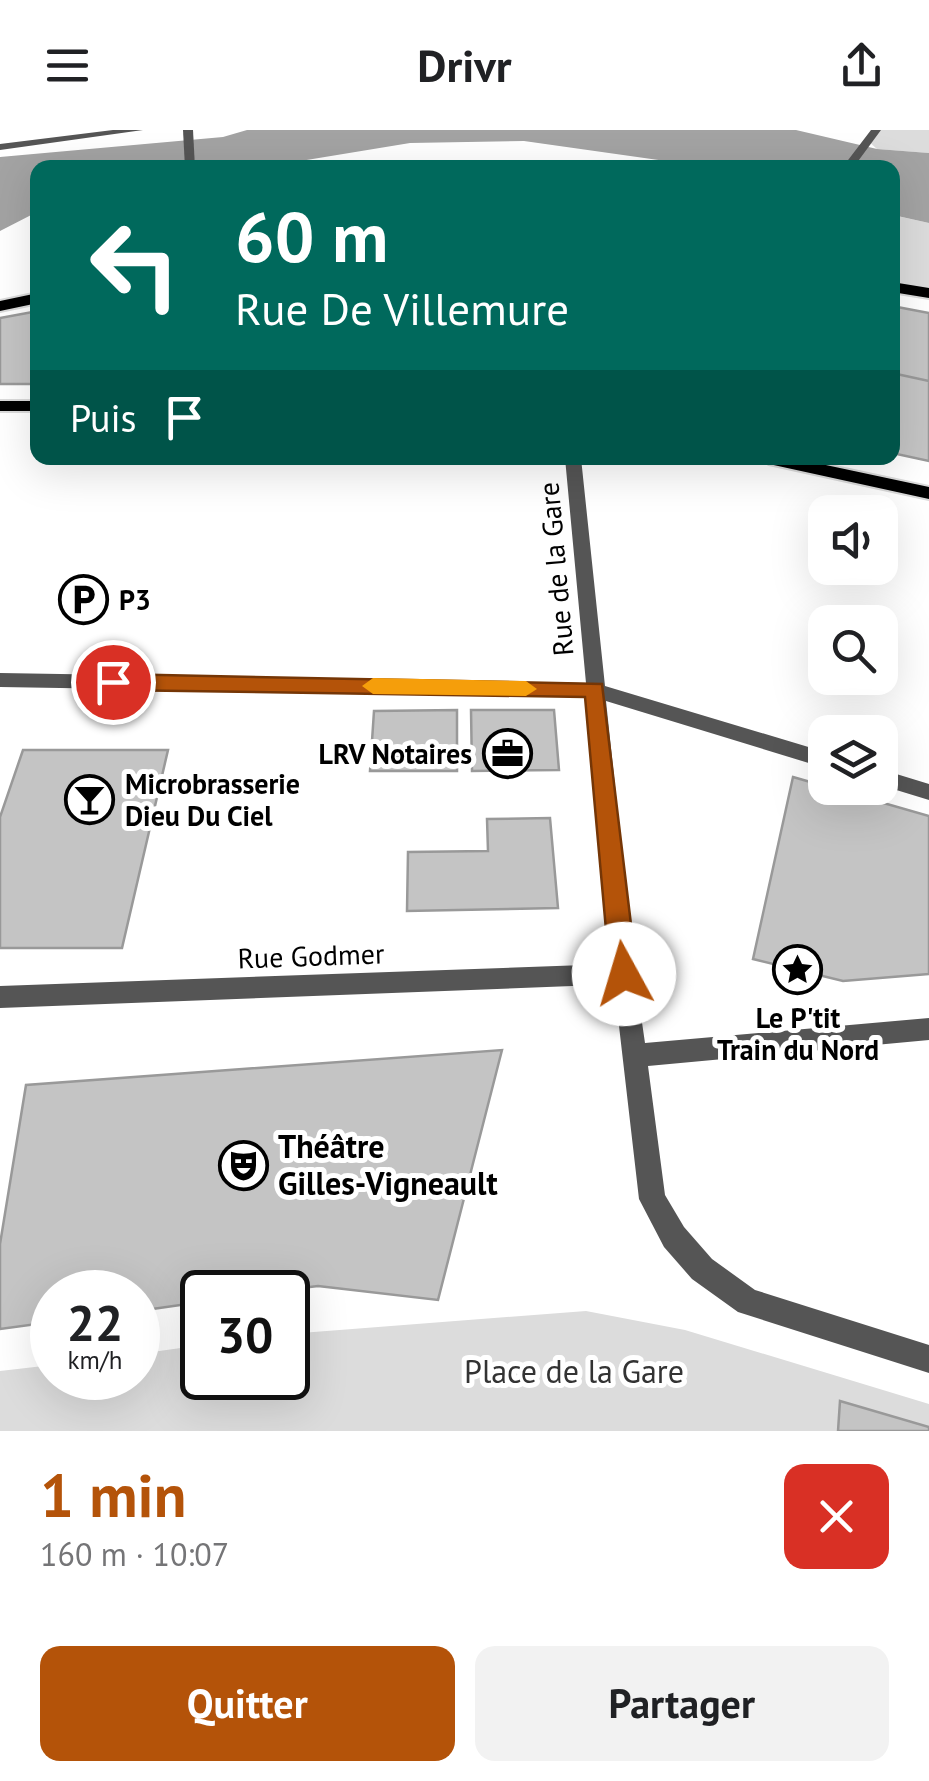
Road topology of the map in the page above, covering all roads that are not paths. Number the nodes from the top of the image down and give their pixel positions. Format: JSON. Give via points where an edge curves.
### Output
{"nodes":[{"id":1,"x":138,"y":130,"type":"edge"},
{"id":2,"x":876,"y":130,"type":"edge"},
{"id":3,"x":187,"y":133,"type":"edge"},
{"id":4,"x":0,"y":147,"type":"edge"},
{"id":5,"x":189,"y":160,"type":"edge"},
{"id":6,"x":852,"y":160,"type":"edge"},
{"id":7,"x":900,"y":288,"type":"edge"},
{"id":8,"x":929,"y":293,"type":"edge"},
{"id":9,"x":30,"y":300,"type":"edge"},
{"id":10,"x":0,"y":306,"type":"edge"},
{"id":11,"x":0,"y":406,"type":"edge"},
{"id":12,"x":30,"y":406,"type":"edge"},
{"id":13,"x":574,"y":465,"type":"edge"},
{"id":14,"x":802,"y":465,"type":"edge"},
{"id":15,"x":929,"y":492,"type":"edge"},
{"id":16,"x":0,"y":680,"type":"edge"},
{"id":17,"x":594,"y":690,"type":"junction"},
{"id":18,"x":808,"y":755,"type":"edge"},
{"id":19,"x":898,"y":783,"type":"edge"},
{"id":20,"x":929,"y":792,"type":"edge"},
{"id":21,"x":624,"y":974,"type":"junction"},
{"id":22,"x":0,"y":998,"type":"edge"},
{"id":23,"x":929,"y":1029,"type":"edge"},
{"id":24,"x":632,"y":1056,"type":"junction"},
{"id":25,"x":929,"y":1359,"type":"edge"}],
"edges":[{"from":1,"to":4,"type":"street"},
{"from":2,"to":6,"type":"street"},
{"from":3,"to":5,"type":"street"},
{"from":7,"to":8,"type":"main road"},
{"from":9,"to":10,"type":"main road"},
{"from":11,"to":12,"type":"main road"},
{"from":13,"to":17,"type":"street","name":"Rue de la Gare"},
{"from":14,"to":15,"type":"main road"},
{"from":16,"to":17,"type":"street"},
{"from":17,"to":18,"type":"street"},
{"from":17,"to":21,"type":"street","name":"Rue de la Gare"},
{"from":19,"to":20,"type":"street"},
{"from":21,"to":22,"type":"street","name":"Rue Godmer"},
{"from":21,"to":24,"type":"street"},
{"from":23,"to":24,"type":"street"},
{"from":24,"to":25,"type":"street","via":[[652,1199],[702,1269],[748,1302]]}]}
